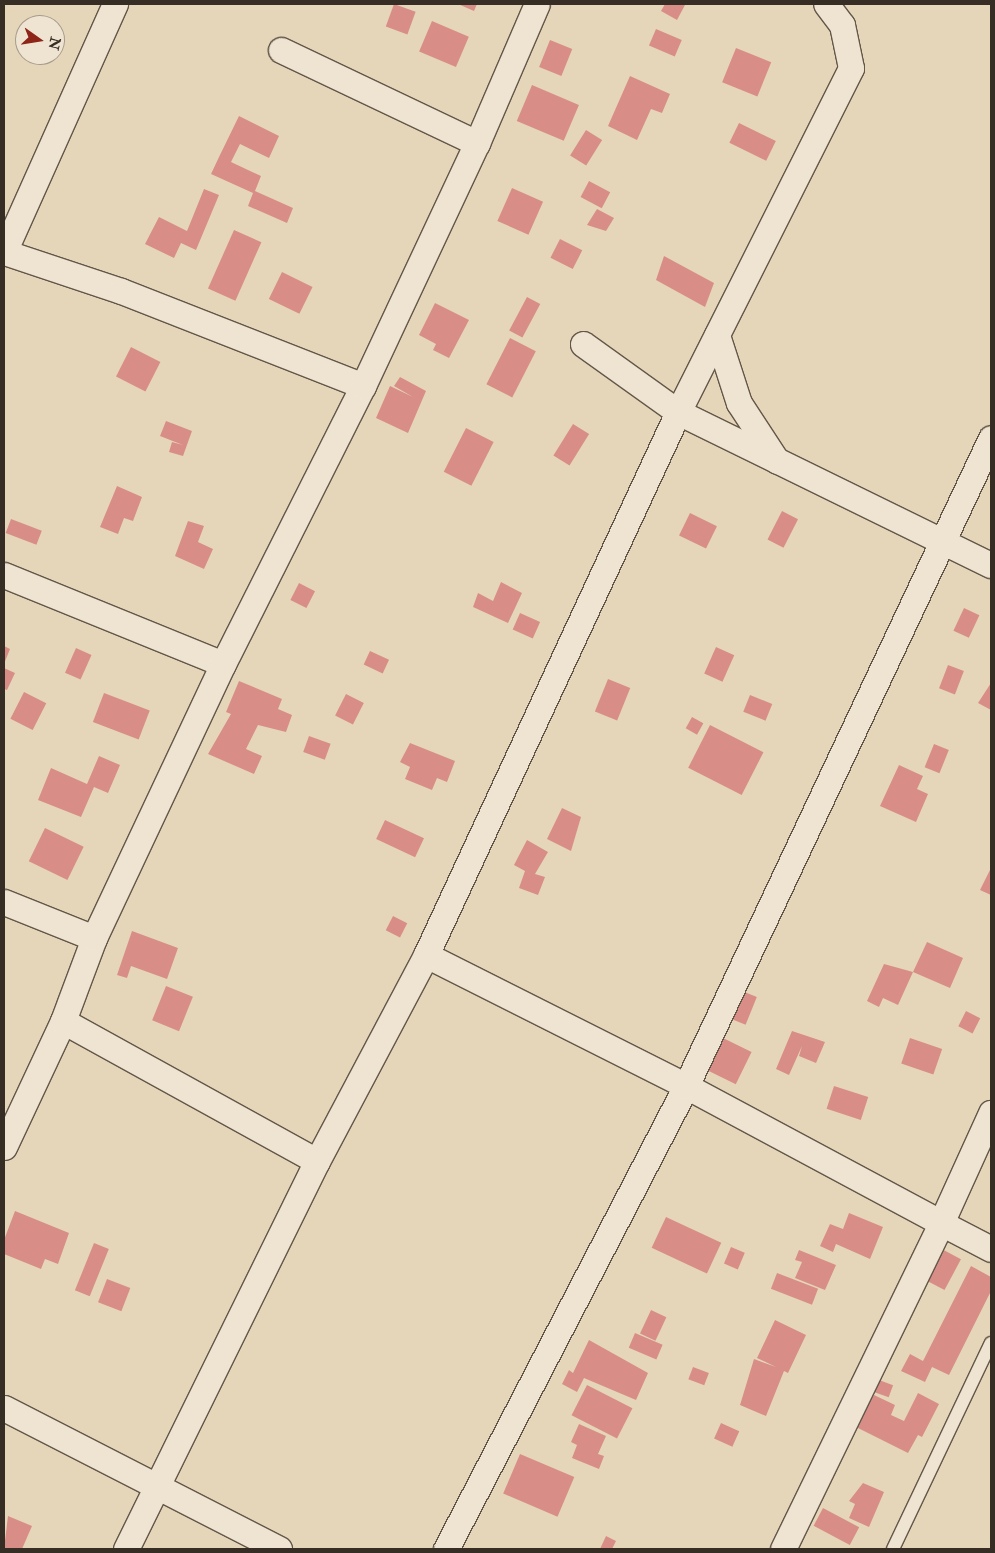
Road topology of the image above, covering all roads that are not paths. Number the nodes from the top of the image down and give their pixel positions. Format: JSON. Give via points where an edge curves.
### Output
{"nodes":[{"id":1,"x":114,"y":4,"type":"edge"},
{"id":2,"x":536,"y":4,"type":"edge"},
{"id":3,"x":826,"y":4,"type":"edge"},
{"id":4,"x":281,"y":50,"type":"dead end"},
{"id":5,"x":478,"y":143,"type":"junction"},
{"id":6,"x":4,"y":252,"type":"edge"},
{"id":7,"x":717,"y":335,"type":"junction"},
{"id":8,"x":584,"y":344,"type":"dead end"},
{"id":9,"x":363,"y":386,"type":"junction"},
{"id":10,"x":678,"y":412,"type":"junction"},
{"id":11,"x":991,"y":438,"type":"edge"},
{"id":12,"x":777,"y":461,"type":"junction"},
{"id":13,"x":941,"y":542,"type":"junction"},
{"id":14,"x":991,"y":565,"type":"edge"},
{"id":15,"x":4,"y":575,"type":"edge"},
{"id":16,"x":223,"y":664,"type":"junction"},
{"id":17,"x":4,"y":902,"type":"edge"},
{"id":18,"x":94,"y":938,"type":"junction"},
{"id":19,"x":426,"y":955,"type":"junction"},
{"id":20,"x":63,"y":1021,"type":"junction"},
{"id":21,"x":686,"y":1086,"type":"junction"},
{"id":22,"x":991,"y":1113,"type":"edge"},
{"id":23,"x":4,"y":1147,"type":"edge"},
{"id":24,"x":316,"y":1161,"type":"junction"},
{"id":25,"x":941,"y":1224,"type":"junction"},
{"id":26,"x":991,"y":1249,"type":"edge"},
{"id":27,"x":991,"y":1343,"type":"edge"},
{"id":28,"x":4,"y":1408,"type":"edge"},
{"id":29,"x":156,"y":1486,"type":"junction"},
{"id":30,"x":126,"y":1549,"type":"edge"},
{"id":31,"x":278,"y":1549,"type":"edge"},
{"id":32,"x":446,"y":1549,"type":"edge"},
{"id":33,"x":783,"y":1549,"type":"edge"},
{"id":34,"x":893,"y":1549,"type":"edge"}],
"edges":[{"from":1,"to":6,"type":"street"},
{"from":2,"to":5,"type":"street"},
{"from":3,"to":7,"type":"street","via":[[842,25],[851,68]]},
{"from":4,"to":5,"type":"street"},
{"from":5,"to":9,"type":"street"},
{"from":6,"to":9,"type":"street","via":[[121,291]]},
{"from":7,"to":10,"type":"street"},
{"from":7,"to":12,"type":"street","via":[[739,403]]},
{"from":8,"to":10,"type":"street"},
{"from":9,"to":16,"type":"street"},
{"from":10,"to":12,"type":"street"},
{"from":10,"to":19,"type":"street"},
{"from":11,"to":13,"type":"street"},
{"from":12,"to":13,"type":"street"},
{"from":13,"to":14,"type":"street"},
{"from":13,"to":21,"type":"street"},
{"from":15,"to":16,"type":"street"},
{"from":16,"to":18,"type":"street"},
{"from":17,"to":18,"type":"street"},
{"from":18,"to":20,"type":"street"},
{"from":19,"to":21,"type":"street"},
{"from":19,"to":24,"type":"street"},
{"from":20,"to":23,"type":"street"},
{"from":20,"to":24,"type":"street"},
{"from":21,"to":25,"type":"street"},
{"from":21,"to":32,"type":"street"},
{"from":22,"to":25,"type":"street"},
{"from":24,"to":29,"type":"street"},
{"from":25,"to":26,"type":"street"},
{"from":25,"to":33,"type":"street"},
{"from":27,"to":34,"type":"lane"},
{"from":28,"to":29,"type":"street"},
{"from":29,"to":30,"type":"street"},
{"from":29,"to":31,"type":"street"}]}
